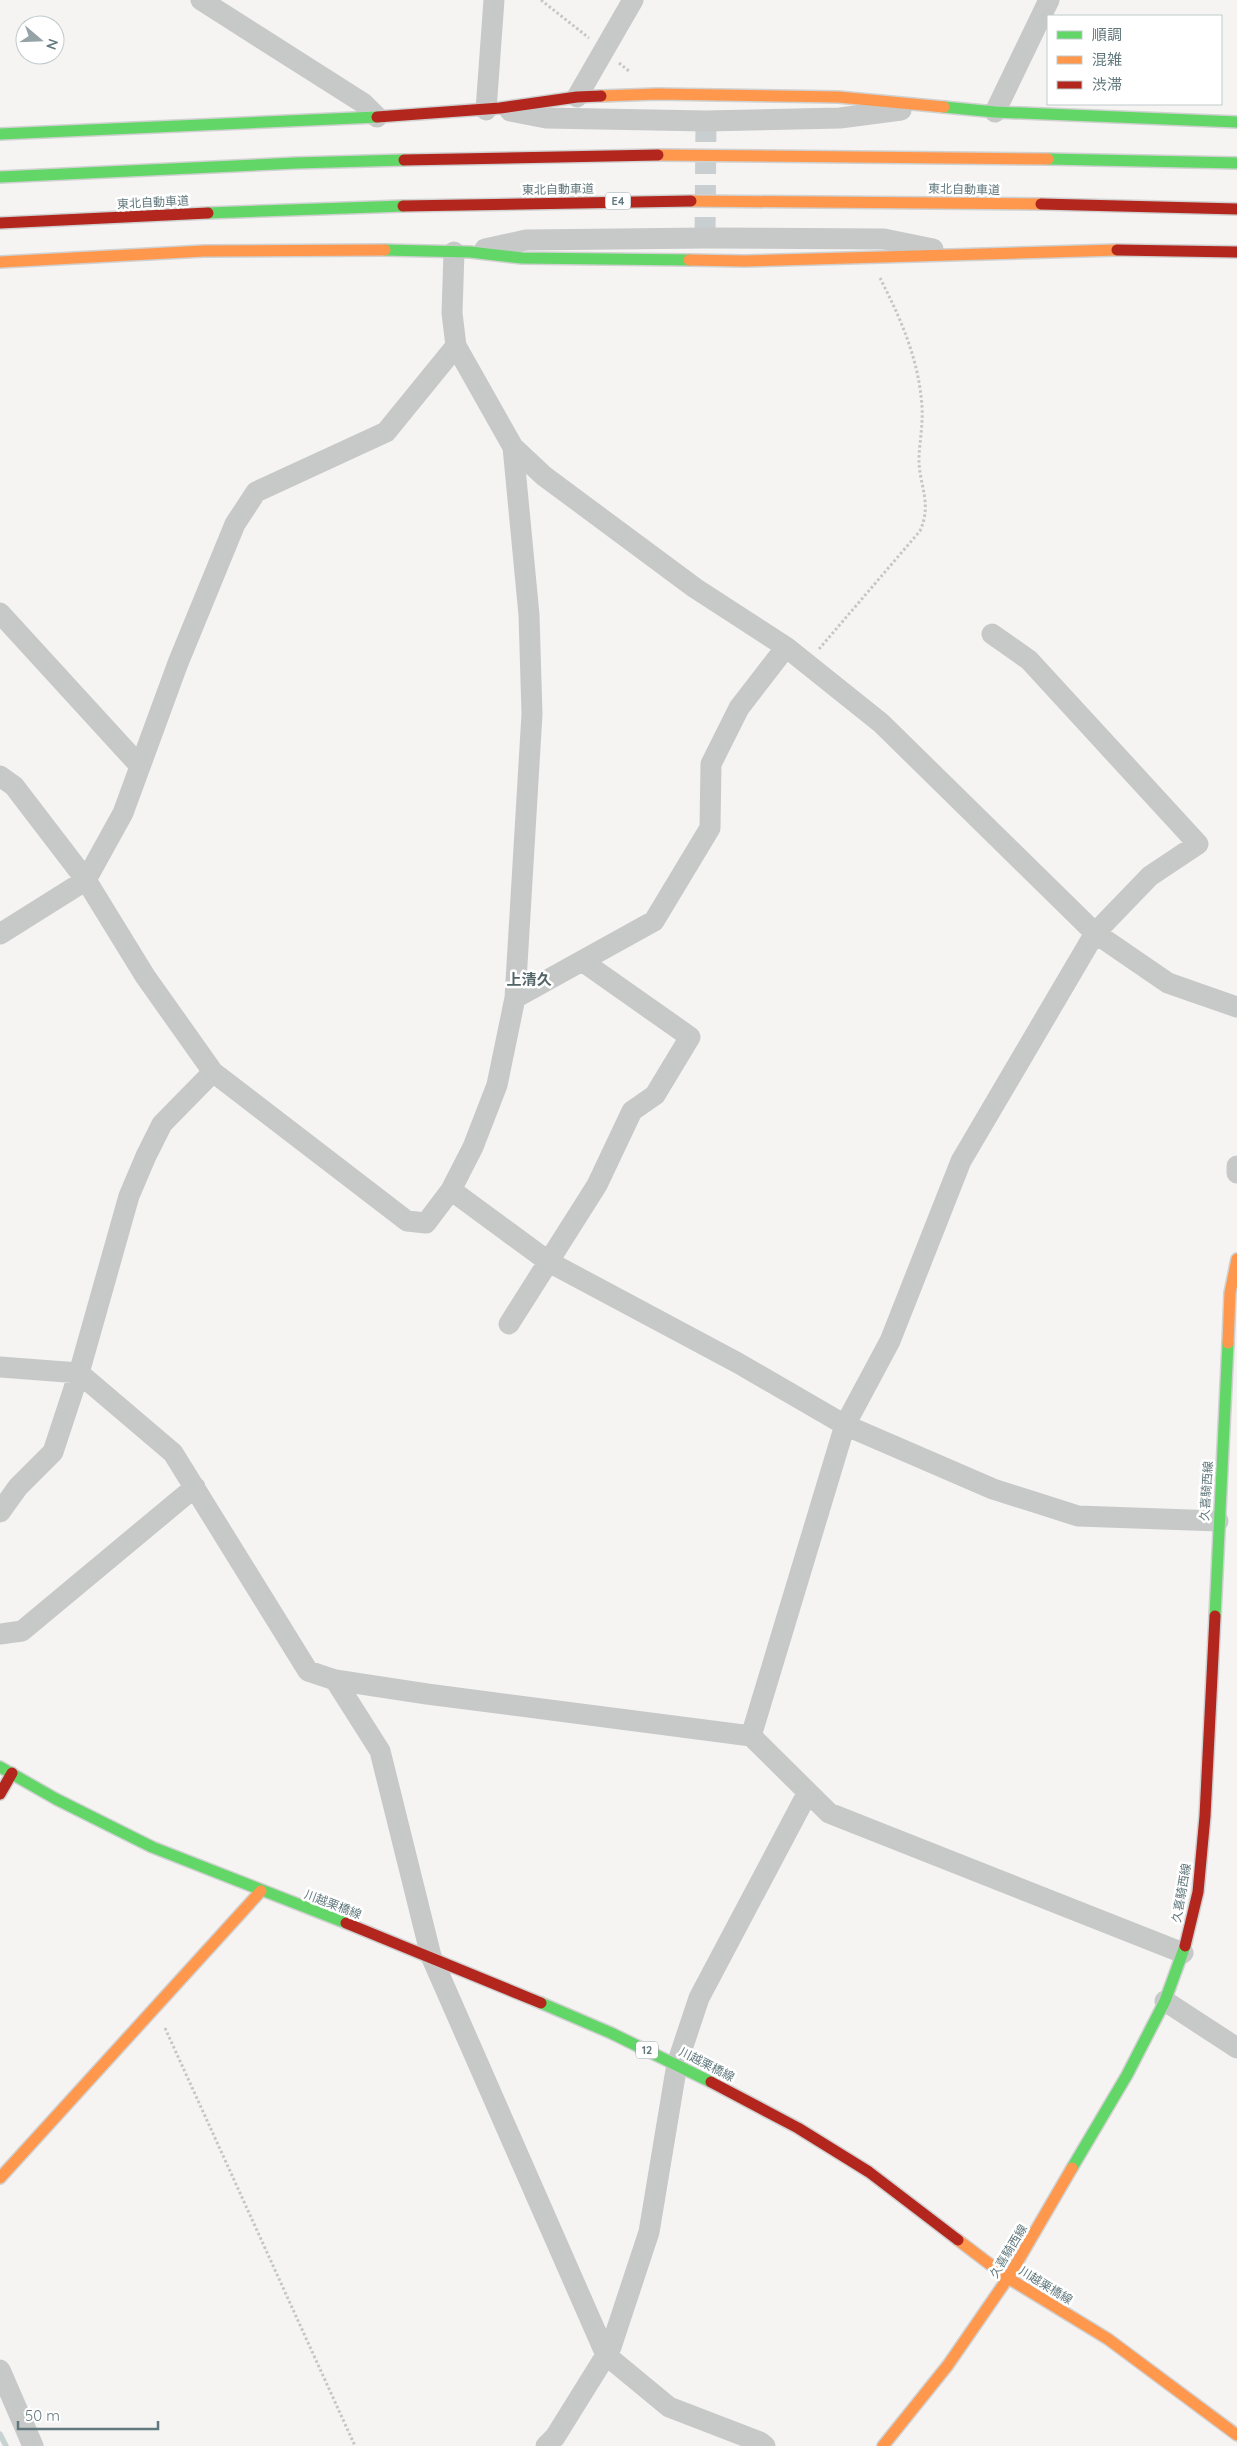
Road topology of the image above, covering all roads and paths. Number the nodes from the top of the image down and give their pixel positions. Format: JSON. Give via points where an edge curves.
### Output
{"nodes":[{"id":1,"x":201,"y":0,"type":"edge"},
{"id":2,"x":494,"y":0,"type":"edge"},
{"id":3,"x":633,"y":0,"type":"edge"},
{"id":4,"x":1049,"y":0,"type":"edge"},
{"id":5,"x":577,"y":97,"type":"junction"},
{"id":6,"x":932,"y":106,"type":"junction"},
{"id":7,"x":493,"y":109,"type":"junction"},
{"id":8,"x":995,"y":112,"type":"junction"},
{"id":9,"x":377,"y":117,"type":"junction"},
{"id":10,"x":1237,"y":122,"type":"edge"},
{"id":11,"x":0,"y":134,"type":"edge"},
{"id":12,"x":1237,"y":163,"type":"edge"},
{"id":13,"x":0,"y":177,"type":"edge"},
{"id":14,"x":1237,"y":209,"type":"edge"},
{"id":15,"x":0,"y":223,"type":"edge"},
{"id":16,"x":462,"y":252,"type":"junction"},
{"id":17,"x":1237,"y":252,"type":"edge"},
{"id":18,"x":947,"y":253,"type":"junction"},
{"id":19,"x":874,"y":258,"type":"junction"},
{"id":20,"x":0,"y":262,"type":"edge"},
{"id":21,"x":456,"y":346,"type":"junction"},
{"id":22,"x":513,"y":447,"type":"junction"},
{"id":23,"x":0,"y":613,"type":"edge"},
{"id":24,"x":992,"y":634,"type":"dead end"},
{"id":25,"x":786,"y":647,"type":"junction"},
{"id":26,"x":806,"y":664,"type":"junction"},
{"id":27,"x":140,"y":766,"type":"junction"},
{"id":28,"x":0,"y":776,"type":"edge"},
{"id":29,"x":86,"y":880,"type":"junction"},
{"id":30,"x":1095,"y":933,"type":"junction"},
{"id":31,"x":0,"y":934,"type":"edge"},
{"id":32,"x":582,"y":961,"type":"junction"},
{"id":33,"x":515,"y":998,"type":"junction"},
{"id":34,"x":1237,"y":1008,"type":"edge"},
{"id":35,"x":213,"y":1072,"type":"junction"},
{"id":36,"x":1237,"y":1166,"type":"edge"},
{"id":37,"x":1237,"y":1173,"type":"edge"},
{"id":38,"x":451,"y":1190,"type":"junction"},
{"id":39,"x":1237,"y":1260,"type":"edge"},
{"id":40,"x":549,"y":1262,"type":"junction"},
{"id":41,"x":509,"y":1324,"type":"dead end"},
{"id":42,"x":0,"y":1367,"type":"edge"},
{"id":43,"x":79,"y":1373,"type":"junction"},
{"id":44,"x":845,"y":1424,"type":"junction"},
{"id":45,"x":195,"y":1487,"type":"junction"},
{"id":46,"x":0,"y":1512,"type":"edge"},
{"id":47,"x":1218,"y":1520,"type":"junction"},
{"id":48,"x":0,"y":1634,"type":"edge"},
{"id":49,"x":335,"y":1680,"type":"junction"},
{"id":50,"x":751,"y":1736,"type":"junction"},
{"id":51,"x":0,"y":1767,"type":"edge"},
{"id":52,"x":12,"y":1774,"type":"junction"},
{"id":53,"x":808,"y":1792,"type":"junction"},
{"id":54,"x":0,"y":1794,"type":"edge"},
{"id":55,"x":260,"y":1891,"type":"junction"},
{"id":56,"x":1183,"y":1953,"type":"junction"},
{"id":57,"x":431,"y":1956,"type":"junction"},
{"id":58,"x":1165,"y":2001,"type":"junction"},
{"id":59,"x":156,"y":2007,"type":"junction"},
{"id":60,"x":1237,"y":2048,"type":"edge"},
{"id":61,"x":678,"y":2064,"type":"junction"},
{"id":62,"x":0,"y":2178,"type":"edge"},
{"id":63,"x":1008,"y":2278,"type":"junction"},
{"id":64,"x":606,"y":2355,"type":"junction"},
{"id":65,"x":0,"y":2370,"type":"edge"},
{"id":66,"x":1237,"y":2435,"type":"edge"},
{"id":67,"x":33,"y":2446,"type":"edge"},
{"id":68,"x":355,"y":2446,"type":"edge"},
{"id":69,"x":546,"y":2446,"type":"edge"},
{"id":70,"x":765,"y":2446,"type":"edge"},
{"id":71,"x":883,"y":2446,"type":"edge"}],
"edges":[{"from":1,"to":9,"type":"street","via":[[363,103]]},
{"from":2,"to":7,"type":"street"},
{"from":3,"to":5,"type":"street"},
{"from":4,"to":8,"type":"street"},
{"from":5,"to":6,"type":"main road","via":[[657,94],[838,97]]},
{"from":5,"to":7,"type":"main road"},
{"from":6,"to":7,"type":"street","via":[[840,118],[706,121],[546,118]]},
{"from":6,"to":8,"type":"main road"},
{"from":7,"to":9,"type":"main road"},
{"from":8,"to":10,"type":"main road"},
{"from":9,"to":11,"type":"main road"},
{"from":12,"to":13,"type":"main road","via":[[926,156],[642,155],[296,163]]},
{"from":14,"to":15,"type":"main road","name":"東北自動車道","number":"E4","via":[[948,202],[641,201],[280,209]]},
{"from":16,"to":18,"type":"street","via":[[526,240],[705,238],[884,239]]},
{"from":16,"to":19,"type":"main road","via":[[522,258],[632,260]]},
{"from":16,"to":20,"type":"main road","via":[[214,251]]},
{"from":16,"to":21,"type":"street","via":[[452,313]]},
{"from":17,"to":18,"type":"main road","via":[[1090,250]]},
{"from":18,"to":19,"type":"main road"},
{"from":19,"to":26,"type":"path","via":[[876,271],[902,320],[912,353],[922,405],[919,457],[926,518],[915,538]]},
{"from":21,"to":22,"type":"street"},
{"from":21,"to":27,"type":"street","via":[[386,432],[256,492],[235,524]]},
{"from":22,"to":25,"type":"street","via":[[604,523]]},
{"from":22,"to":33,"type":"street","via":[[529,615],[532,714]]},
{"from":23,"to":27,"type":"street"},
{"from":24,"to":30,"type":"street","via":[[1029,660],[1198,844],[1150,876]]},
{"from":25,"to":26,"type":"street"},
{"from":25,"to":32,"type":"street","via":[[739,708],[711,764],[710,828],[654,920]]},
{"from":26,"to":30,"type":"street","via":[[881,723]]},
{"from":27,"to":29,"type":"street","via":[[123,813]]},
{"from":28,"to":29,"type":"street","via":[[14,786]]},
{"from":29,"to":31,"type":"street"},
{"from":29,"to":35,"type":"street","via":[[145,976]]},
{"from":30,"to":34,"type":"street","via":[[1168,983]]},
{"from":30,"to":44,"type":"street","via":[[961,1162],[890,1341]]},
{"from":32,"to":33,"type":"street"},
{"from":32,"to":40,"type":"street","via":[[690,1037],[655,1095],[632,1111],[597,1184]]},
{"from":33,"to":38,"type":"street","via":[[497,1085],[473,1147]]},
{"from":35,"to":38,"type":"street","via":[[407,1222],[426,1223]]},
{"from":35,"to":43,"type":"street","via":[[162,1124],[146,1156],[129,1196]]},
{"from":36,"to":37,"type":"street"},
{"from":38,"to":40,"type":"street"},
{"from":39,"to":47,"type":"main road","name":"久喜騎西線","via":[[1230,1293]]},
{"from":40,"to":41,"type":"street"},
{"from":40,"to":44,"type":"street"},
{"from":42,"to":43,"type":"street"},
{"from":43,"to":45,"type":"street","via":[[173,1453]]},
{"from":43,"to":46,"type":"street","via":[[53,1452],[18,1487]]},
{"from":44,"to":47,"type":"street","via":[[993,1489],[1078,1516]]},
{"from":44,"to":50,"type":"street"},
{"from":45,"to":48,"type":"street","via":[[22,1632]]},
{"from":45,"to":49,"type":"street","via":[[308,1671]]},
{"from":47,"to":56,"type":"main road","name":"久喜騎西線","via":[[1205,1816],[1198,1892]]},
{"from":49,"to":50,"type":"street"},
{"from":49,"to":57,"type":"street","via":[[380,1751]]},
{"from":50,"to":53,"type":"street"},
{"from":51,"to":52,"type":"main road","name":"川越栗橋線","number":"12"},
{"from":52,"to":54,"type":"main road"},
{"from":52,"to":55,"type":"main road","name":"川越栗橋線","number":"12","via":[[152,1847]]},
{"from":53,"to":56,"type":"street","via":[[829,1813]]},
{"from":53,"to":61,"type":"street","via":[[699,1998]]},
{"from":55,"to":57,"type":"main road","name":"川越栗橋線","number":"12"},
{"from":55,"to":59,"type":"main road"},
{"from":56,"to":58,"type":"main road","name":"久喜騎西線"},
{"from":57,"to":61,"type":"main road","name":"川越栗橋線","number":"12"},
{"from":57,"to":64,"type":"street"},
{"from":58,"to":60,"type":"street"},
{"from":58,"to":63,"type":"main road","name":"久喜騎西線","via":[[1127,2075]]},
{"from":59,"to":62,"type":"main road"},
{"from":59,"to":68,"type":"path"},
{"from":61,"to":63,"type":"main road","name":"川越栗橋線","number":"12","via":[[798,2128],[869,2172]]},
{"from":61,"to":64,"type":"street","via":[[649,2232]]},
{"from":63,"to":66,"type":"main road","name":"川越栗橋線","number":"12","via":[[1108,2339]]},
{"from":63,"to":71,"type":"main road","name":"久喜騎西線","via":[[948,2365]]},
{"from":64,"to":69,"type":"street","via":[[555,2437]]},
{"from":64,"to":70,"type":"street","via":[[669,2407]]},
{"from":65,"to":67,"type":"street"}]}
